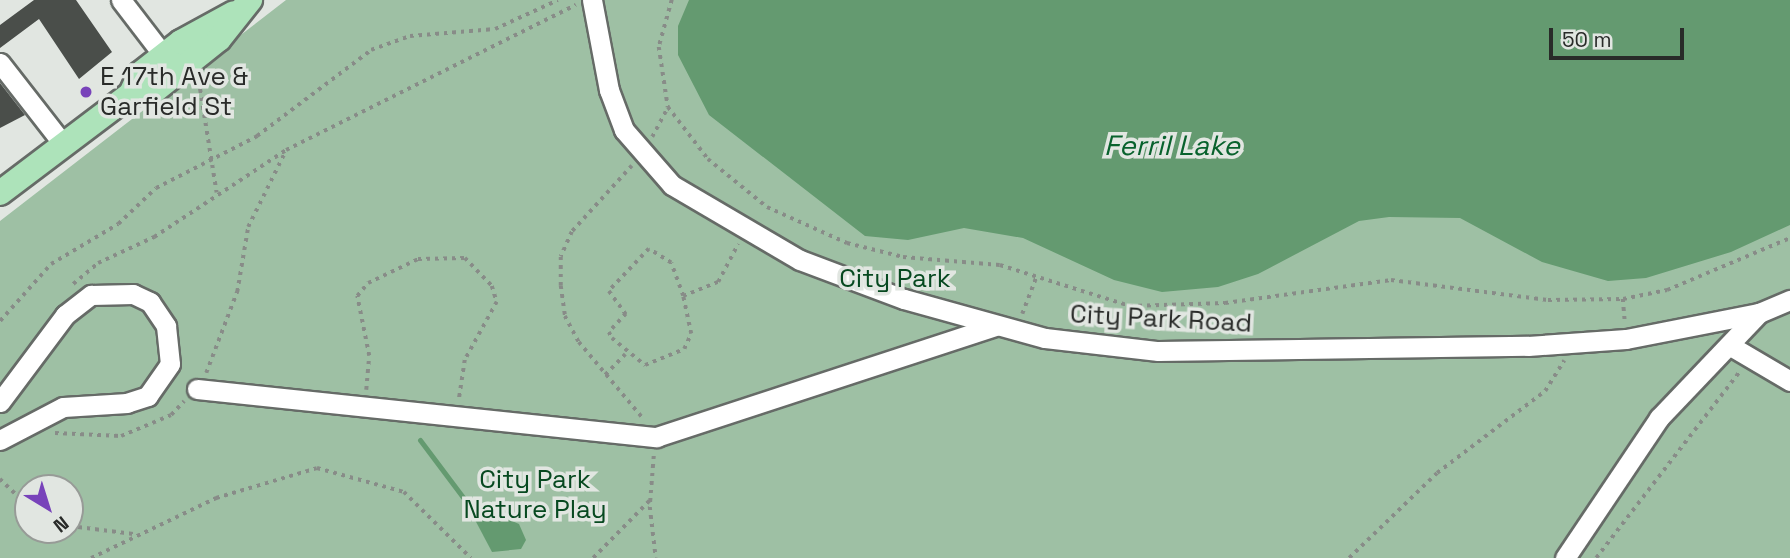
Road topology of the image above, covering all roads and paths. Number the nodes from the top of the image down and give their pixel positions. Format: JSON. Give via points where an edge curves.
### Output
{"nodes":[{"id":1,"x":121,"y":0,"type":"edge"},
{"id":2,"x":558,"y":0,"type":"edge"},
{"id":3,"x":589,"y":0,"type":"edge"},
{"id":4,"x":672,"y":0,"type":"edge"},
{"id":5,"x":242,"y":7,"type":"edge"},
{"id":6,"x":164,"y":56,"type":"junction"},
{"id":7,"x":0,"y":63,"type":"edge"},
{"id":8,"x":131,"y":94,"type":"junction"},
{"id":9,"x":199,"y":97,"type":"dead end"},
{"id":10,"x":668,"y":107,"type":"junction"},
{"id":11,"x":63,"y":144,"type":"junction"},
{"id":12,"x":641,"y":155,"type":"junction"},
{"id":13,"x":208,"y":160,"type":"junction"},
{"id":14,"x":0,"y":193,"type":"edge"},
{"id":15,"x":217,"y":193,"type":"junction"},
{"id":16,"x":766,"y":206,"type":"junction"},
{"id":17,"x":747,"y":231,"type":"junction"},
{"id":18,"x":154,"y":237,"type":"dead end"},
{"id":19,"x":1790,"y":238,"type":"edge"},
{"id":20,"x":1036,"y":277,"type":"junction"},
{"id":21,"x":683,"y":296,"type":"junction"},
{"id":22,"x":1790,"y":300,"type":"edge"},
{"id":23,"x":1759,"y":313,"type":"junction"},
{"id":24,"x":0,"y":321,"type":"edge"},
{"id":25,"x":1006,"y":328,"type":"junction"},
{"id":26,"x":1729,"y":345,"type":"junction"},
{"id":27,"x":625,"y":354,"type":"junction"},
{"id":28,"x":1565,"y":359,"type":"dead end"},
{"id":29,"x":1739,"y":366,"type":"dead end"},
{"id":30,"x":606,"y":375,"type":"junction"},
{"id":31,"x":1790,"y":381,"type":"edge"},
{"id":32,"x":197,"y":389,"type":"dead end"},
{"id":33,"x":0,"y":402,"type":"edge"},
{"id":34,"x":366,"y":404,"type":"junction"},
{"id":35,"x":458,"y":413,"type":"junction"},
{"id":36,"x":656,"y":437,"type":"junction"},
{"id":37,"x":0,"y":440,"type":"edge"},
{"id":38,"x":0,"y":479,"type":"edge"},
{"id":39,"x":14,"y":492,"type":"edge"},
{"id":40,"x":651,"y":500,"type":"junction"},
{"id":41,"x":84,"y":528,"type":"edge"},
{"id":42,"x":136,"y":534,"type":"junction"},
{"id":43,"x":91,"y":558,"type":"edge"},
{"id":44,"x":471,"y":558,"type":"edge"},
{"id":45,"x":593,"y":558,"type":"edge"},
{"id":46,"x":656,"y":558,"type":"edge"},
{"id":47,"x":1349,"y":558,"type":"edge"},
{"id":48,"x":1565,"y":558,"type":"edge"},
{"id":49,"x":1596,"y":558,"type":"edge"}],
"edges":[{"from":1,"to":6,"type":"street"},
{"from":2,"to":13,"type":"path","via":[[495,29],[388,41],[257,136]]},
{"from":3,"to":12,"type":"street","name":"City Park Road","via":[[609,90]]},
{"from":3,"to":15,"type":"path","via":[[286,150]]},
{"from":4,"to":10,"type":"path","via":[[659,47]]},
{"from":5,"to":6,"type":"main road","via":[[208,22]]},
{"from":5,"to":8,"type":"main road","via":[[219,39],[154,91]]},
{"from":6,"to":8,"type":"main road","via":[[140,74]]},
{"from":7,"to":11,"type":"street"},
{"from":8,"to":11,"type":"main road"},
{"from":9,"to":13,"type":"path"},
{"from":10,"to":12,"type":"path"},
{"from":10,"to":16,"type":"path","via":[[708,159]]},
{"from":11,"to":14,"type":"main road"},
{"from":12,"to":17,"type":"street","name":"City Park Road","via":[[672,185]]},
{"from":12,"to":30,"type":"path","via":[[572,232],[561,257],[565,316]]},
{"from":13,"to":15,"type":"path"},
{"from":13,"to":24,"type":"path","via":[[156,188],[118,224],[51,264]]},
{"from":15,"to":18,"type":"path"},
{"from":16,"to":17,"type":"path"},
{"from":16,"to":20,"type":"path","via":[[847,243],[904,257],[1000,265]]},
{"from":17,"to":21,"type":"path","via":[[718,282]]},
{"from":17,"to":25,"type":"street","name":"City Park Road","via":[[813,265]]},
{"from":19,"to":20,"type":"path","via":[[1667,290],[1590,302],[1391,280],[1163,308],[1121,304]]},
{"from":20,"to":25,"type":"path"},
{"from":21,"to":27,"type":"path","via":[[691,334],[684,349],[645,365]]},
{"from":21,"to":27,"type":"path","via":[[671,263],[649,248],[609,291],[625,304],[626,314],[609,332]]},
{"from":22,"to":23,"type":"street","name":"City Park Road"},
{"from":23,"to":25,"type":"street","name":"City Park Road","via":[[1626,339],[1334,351],[1090,347]]},
{"from":23,"to":26,"type":"street","name":"City Park Road"},
{"from":25,"to":36,"type":"street"},
{"from":26,"to":31,"type":"street"},
{"from":26,"to":48,"type":"street","name":"City Park Road","via":[[1659,418]]},
{"from":27,"to":30,"type":"path"},
{"from":28,"to":47,"type":"path","via":[[1545,391],[1437,474]]},
{"from":29,"to":49,"type":"path","via":[[1739,379]]},
{"from":30,"to":36,"type":"path"},
{"from":32,"to":34,"type":"street"},
{"from":33,"to":37,"type":"street","via":[[65,315],[91,295],[133,294],[150,302],[166,327],[170,364],[148,396],[127,404],[63,407]]},
{"from":34,"to":35,"type":"street"},
{"from":34,"to":35,"type":"path","via":[[369,356],[357,296],[368,283],[418,259],[466,258],[492,286],[498,302],[465,360]]},
{"from":35,"to":36,"type":"street"},
{"from":36,"to":40,"type":"path"},
{"from":38,"to":39,"type":"path"},
{"from":40,"to":45,"type":"path"},
{"from":40,"to":46,"type":"path"},
{"from":41,"to":42,"type":"path"},
{"from":42,"to":43,"type":"path"},
{"from":42,"to":44,"type":"path","via":[[254,483],[317,468],[404,492]]}]}
